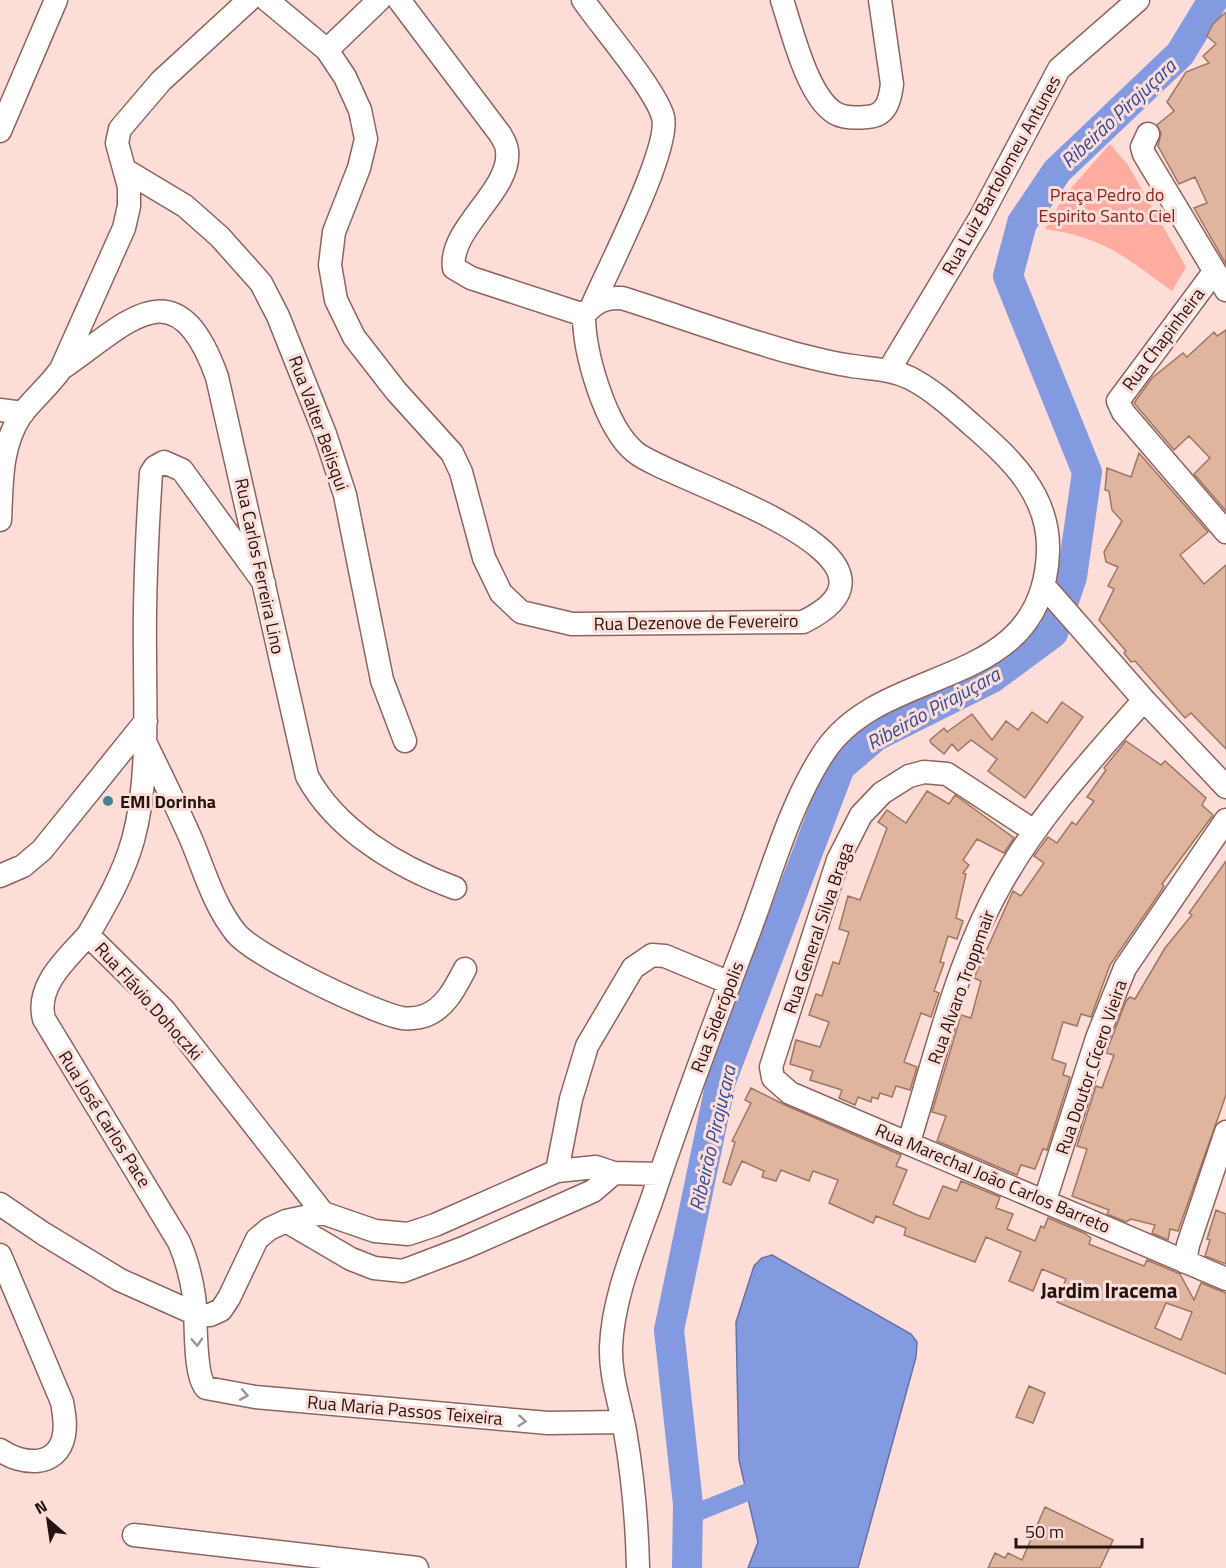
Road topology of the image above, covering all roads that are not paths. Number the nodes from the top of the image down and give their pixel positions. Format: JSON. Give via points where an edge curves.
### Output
{"nodes":[{"id":1,"x":56,"y":0,"type":"edge"},
{"id":2,"x":249,"y":0,"type":"edge"},
{"id":3,"x":267,"y":0,"type":"edge"},
{"id":4,"x":379,"y":0,"type":"edge"},
{"id":5,"x":399,"y":0,"type":"edge"},
{"id":6,"x":583,"y":0,"type":"edge"},
{"id":7,"x":782,"y":0,"type":"edge"},
{"id":8,"x":880,"y":0,"type":"edge"},
{"id":9,"x":1138,"y":0,"type":"edge"},
{"id":10,"x":327,"y":50,"type":"junction"},
{"id":11,"x":0,"y":131,"type":"edge"},
{"id":12,"x":1148,"y":134,"type":"dead end"},
{"id":13,"x":125,"y":170,"type":"junction"},
{"id":14,"x":1220,"y":281,"type":"edge"},
{"id":15,"x":588,"y":309,"type":"junction"},
{"id":16,"x":61,"y":369,"type":"junction"},
{"id":17,"x":890,"y":370,"type":"junction"},
{"id":18,"x":0,"y":410,"type":"edge"},
{"id":19,"x":22,"y":413,"type":"junction"},
{"id":20,"x":0,"y":520,"type":"edge"},
{"id":21,"x":1226,"y":532,"type":"edge"},
{"id":22,"x":264,"y":583,"type":"junction"},
{"id":23,"x":1044,"y":586,"type":"junction"},
{"id":24,"x":1144,"y":700,"type":"junction"},
{"id":25,"x":146,"y":721,"type":"junction"},
{"id":26,"x":405,"y":741,"type":"dead end"},
{"id":27,"x":146,"y":744,"type":"junction"},
{"id":28,"x":1226,"y":787,"type":"edge"},
{"id":29,"x":1226,"y":820,"type":"edge"},
{"id":30,"x":1034,"y":831,"type":"junction"},
{"id":31,"x":0,"y":876,"type":"edge"},
{"id":32,"x":455,"y":888,"type":"dead end"},
{"id":33,"x":88,"y":934,"type":"junction"},
{"id":34,"x":465,"y":969,"type":"dead end"},
{"id":35,"x":729,"y":983,"type":"junction"},
{"id":36,"x":771,"y":1067,"type":"joint"},
{"id":37,"x":1226,"y":1132,"type":"edge"},
{"id":38,"x":909,"y":1142,"type":"junction"},
{"id":39,"x":557,"y":1171,"type":"junction"},
{"id":40,"x":614,"y":1173,"type":"junction"},
{"id":41,"x":660,"y":1174,"type":"junction"},
{"id":42,"x":1046,"y":1200,"type":"junction"},
{"id":43,"x":0,"y":1204,"type":"edge"},
{"id":44,"x":323,"y":1213,"type":"junction"},
{"id":45,"x":286,"y":1221,"type":"junction"},
{"id":46,"x":0,"y":1255,"type":"edge"},
{"id":47,"x":1185,"y":1262,"type":"junction"},
{"id":48,"x":1226,"y":1280,"type":"edge"},
{"id":49,"x":196,"y":1314,"type":"junction"},
{"id":50,"x":199,"y":1370,"type":"joint"},
{"id":51,"x":623,"y":1422,"type":"junction"},
{"id":52,"x":0,"y":1450,"type":"edge"},
{"id":53,"x":134,"y":1535,"type":"dead end"},
{"id":54,"x":417,"y":1568,"type":"edge"},
{"id":55,"x":638,"y":1568,"type":"edge"}],
"edges":[{"from":1,"to":11,"type":"street"},
{"from":2,"to":13,"type":"street","via":[[128,117],[118,135]]},
{"from":3,"to":10,"type":"street","name":"Rua Dezenove de Fevereiro"},
{"from":4,"to":10,"type":"street"},
{"from":5,"to":15,"type":"street","via":[[507,148],[505,169],[454,252],[454,268],[471,278]]},
{"from":6,"to":15,"type":"street","via":[[661,110],[664,125],[652,168]]},
{"from":7,"to":8,"type":"street","via":[[814,90],[837,114],[858,118],[884,112],[891,97]]},
{"from":9,"to":17,"type":"street","name":"Rua Luiz Bartolomeu Antunes","via":[[1059,69],[979,220]]},
{"from":10,"to":15,"type":"street","name":"Rua Dezenove de Fevereiro","via":[[360,110],[366,139],[334,232],[330,265],[336,300],[354,337],[452,453],[490,575],[512,606],[521,612],[572,624],[803,622],[824,612],[835,601],[842,580],[837,567],[815,544],[772,516],[655,466],[622,441],[589,355],[584,334]]},
{"from":12,"to":14,"type":"street","via":[[1142,147],[1144,154]]},
{"from":13,"to":16,"type":"street","via":[[130,195],[124,228]]},
{"from":13,"to":26,"type":"street","name":"Rua Valter Belisqui","via":[[185,206],[220,237],[261,283],[278,316],[345,495],[382,680]]},
{"from":14,"to":21,"type":"street","name":"Rua Chapinheira","via":[[1118,401]]},
{"from":15,"to":17,"type":"street","via":[[612,297],[622,298],[792,353],[848,366]]},
{"from":16,"to":19,"type":"street"},
{"from":16,"to":22,"type":"street","name":"Rua Carlos Ferreira Lino","via":[[145,311],[165,312],[184,320],[198,332],[217,377]]},
{"from":17,"to":23,"type":"street","via":[[943,400],[1026,478],[1046,522],[1049,550]]},
{"from":18,"to":19,"type":"street"},
{"from":19,"to":20,"type":"street","via":[[9,436],[3,458]]},
{"from":22,"to":25,"type":"street","name":"Rua Flávio Dohoczki","via":[[182,470],[164,462],[155,467],[145,568]]},
{"from":22,"to":32,"type":"street","name":"Rua Carlos Ferreira Lino","via":[[299,747],[307,776],[319,798],[376,847]]},
{"from":23,"to":24,"type":"street"},
{"from":23,"to":35,"type":"street","name":"Rua Siderópolis","via":[[1031,617],[1010,640],[980,659],[856,719],[828,746],[808,778]]},
{"from":24,"to":28,"type":"street"},
{"from":24,"to":30,"type":"street","name":"Rua Alvaro Troppmair"},
{"from":25,"to":27,"type":"street","name":"Rua Flávio Dohoczki"},
{"from":25,"to":31,"type":"street","via":[[42,850],[23,866]]},
{"from":27,"to":33,"type":"street","name":"Rua Flávio Dohoczki","via":[[134,838],[123,870]]},
{"from":27,"to":34,"type":"street","via":[[226,918],[237,934],[266,957],[352,999],[404,1018],[422,1017],[436,1010]]},
{"from":29,"to":42,"type":"street","name":"Rua Doutor Cícero Vieira","via":[[1121,977],[1097,1038]]},
{"from":30,"to":36,"type":"street","name":"Rua General Silva Braga","via":[[947,774],[924,772],[909,776],[882,793],[861,815],[838,860]]},
{"from":30,"to":38,"type":"street","name":"Rua Alvaro Troppmair","via":[[1000,885],[977,933]]},
{"from":33,"to":44,"type":"street","name":"Rua Flávio Dohoczki","via":[[164,1010]]},
{"from":33,"to":49,"type":"street","name":"Rua José Carlos Pace","via":[[42,995],[44,1019],[179,1242],[189,1266]]},
{"from":35,"to":39,"type":"street","via":[[658,955],[633,968],[587,1046],[571,1099]]},
{"from":35,"to":41,"type":"street","name":"Rua Siderópolis"},
{"from":36,"to":38,"type":"street","name":"Rua Marechal João Carlos Barreto","via":[[773,1078],[790,1093]]},
{"from":37,"to":47,"type":"street"},
{"from":38,"to":42,"type":"street","name":"Rua Marechal João Carlos Barreto"},
{"from":39,"to":40,"type":"street","via":[[596,1167]]},
{"from":39,"to":44,"type":"street","via":[[408,1234],[375,1231]]},
{"from":40,"to":41,"type":"street"},
{"from":40,"to":45,"type":"street","via":[[593,1191],[466,1248],[403,1271],[374,1268],[351,1259]]},
{"from":41,"to":51,"type":"street","name":"Rua Siderópolis","via":[[619,1296],[611,1346],[612,1376]]},
{"from":42,"to":47,"type":"street","name":"Rua Marechal João Carlos Barreto"},
{"from":43,"to":49,"type":"street","via":[[120,1280]]},
{"from":44,"to":45,"type":"street"},
{"from":45,"to":49,"type":"street","via":[[269,1228],[257,1239],[221,1310],[210,1315]]},
{"from":46,"to":52,"type":"street","via":[[62,1402],[65,1421],[64,1437],[56,1453],[42,1461],[22,1462]]},
{"from":47,"to":48,"type":"street","name":"Rua Marechal João Carlos Barreto"},
{"from":49,"to":50,"type":"street","name":"Rua José Carlos Pace","one_way":true},
{"from":50,"to":51,"type":"street","name":"Rua Maria Passos Teixeira","one_way":true,"via":[[206,1388],[255,1397],[548,1423]]},
{"from":51,"to":55,"type":"street","name":"Rua Siderópolis","via":[[637,1520]]},
{"from":53,"to":54,"type":"street"}]}
